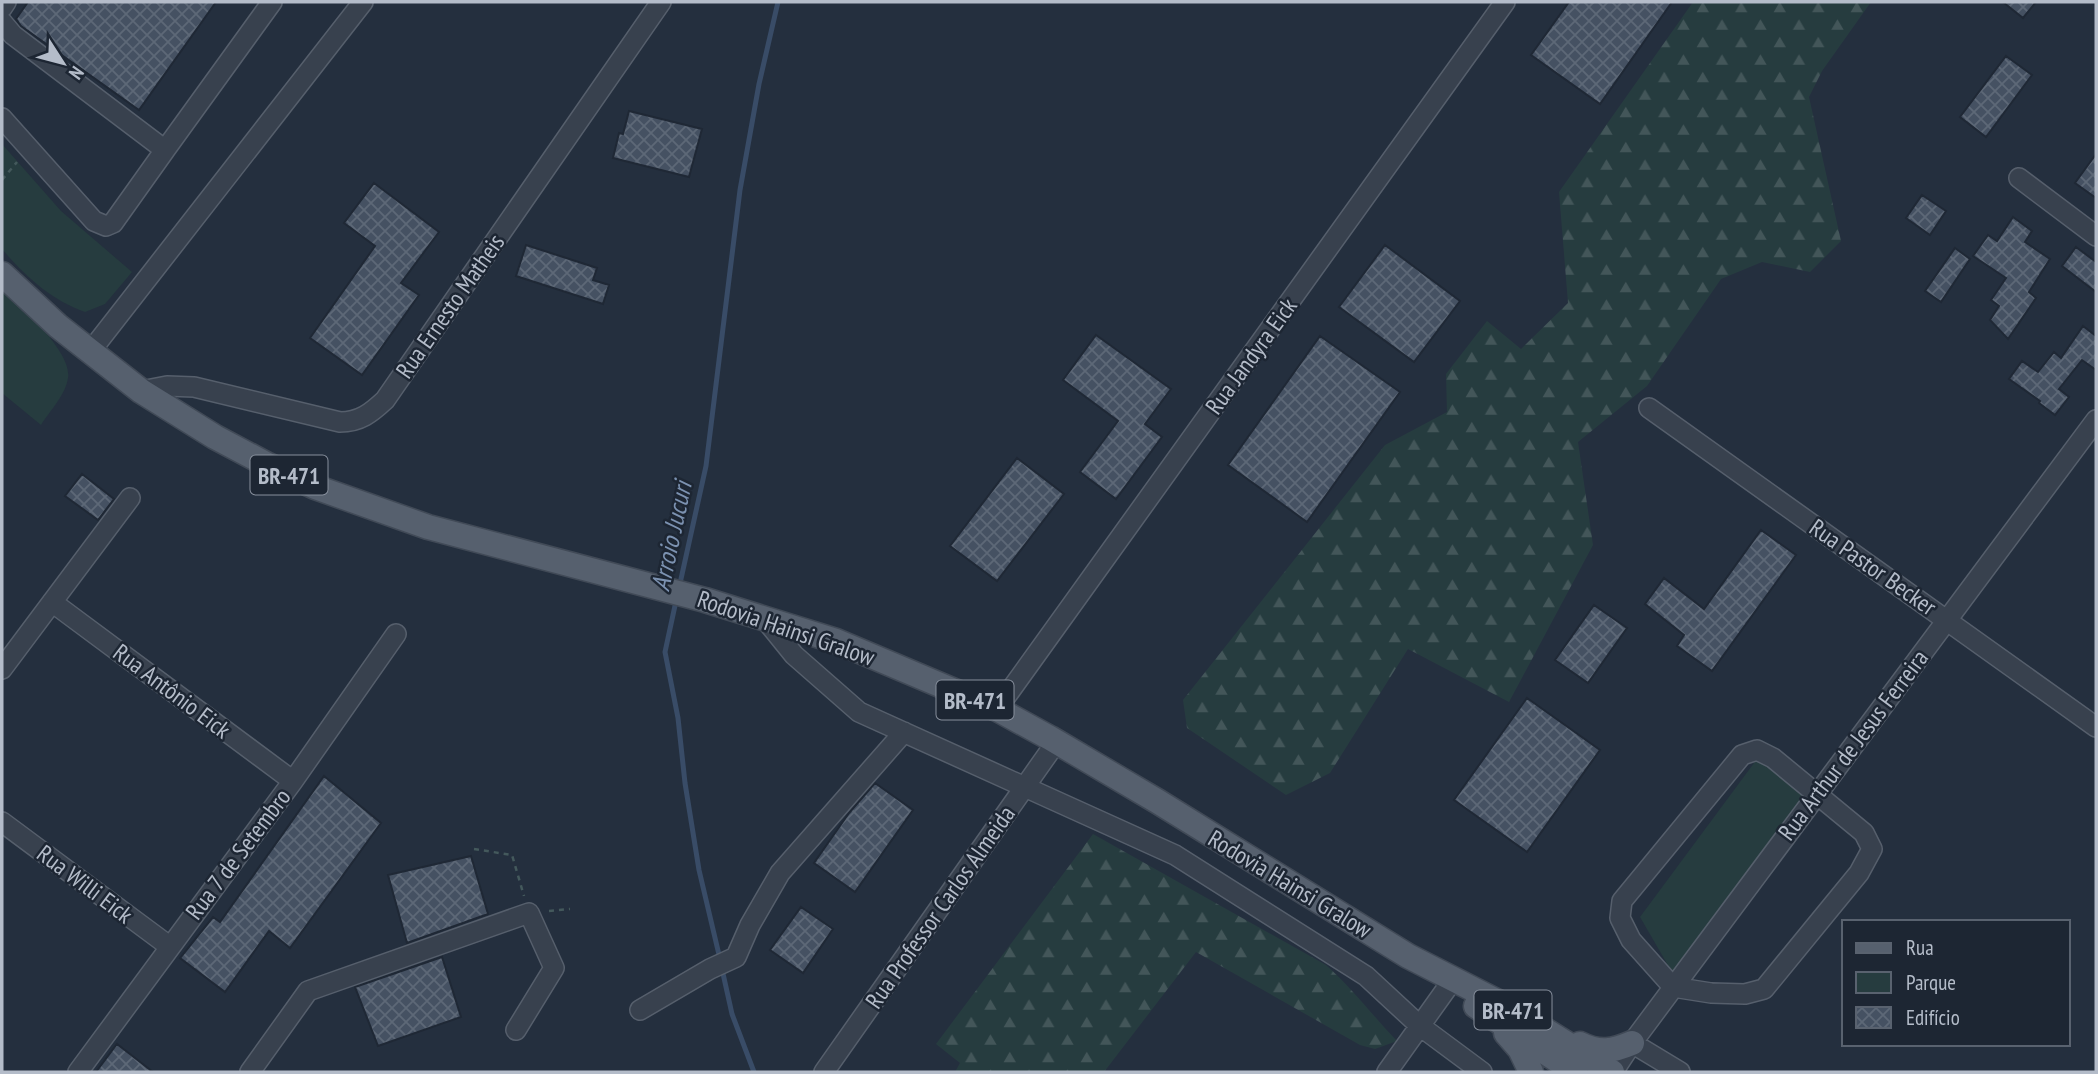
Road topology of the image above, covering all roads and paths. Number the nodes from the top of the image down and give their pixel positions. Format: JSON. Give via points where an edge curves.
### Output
{"nodes":[{"id":1,"x":6,"y":2,"type":"edge"},
{"id":2,"x":272,"y":2,"type":"edge"},
{"id":3,"x":363,"y":2,"type":"edge"},
{"id":4,"x":661,"y":2,"type":"edge"},
{"id":5,"x":1505,"y":2,"type":"edge"},
{"id":6,"x":2,"y":8,"type":"edge"},
{"id":7,"x":2,"y":22,"type":"edge"},
{"id":8,"x":2,"y":118,"type":"edge"},
{"id":9,"x":29,"y":149,"type":"junction"},
{"id":10,"x":165,"y":150,"type":"junction"},
{"id":11,"x":2019,"y":178,"type":"dead end"},
{"id":12,"x":2,"y":180,"type":"edge"},
{"id":13,"x":2096,"y":236,"type":"edge"},
{"id":14,"x":2,"y":274,"type":"edge"},
{"id":15,"x":90,"y":352,"type":"junction"},
{"id":16,"x":141,"y":391,"type":"junction"},
{"id":17,"x":1648,"y":408,"type":"dead end"},
{"id":18,"x":2096,"y":420,"type":"edge"},
{"id":19,"x":130,"y":498,"type":"dead end"},
{"id":20,"x":52,"y":602,"type":"junction"},
{"id":21,"x":764,"y":618,"type":"junction"},
{"id":22,"x":1947,"y":619,"type":"junction"},
{"id":23,"x":396,"y":634,"type":"dead end"},
{"id":24,"x":2,"y":669,"type":"edge"},
{"id":25,"x":997,"y":709,"type":"junction"},
{"id":26,"x":2096,"y":727,"type":"edge"},
{"id":27,"x":904,"y":732,"type":"junction"},
{"id":28,"x":1057,"y":741,"type":"junction"},
{"id":29,"x":293,"y":781,"type":"junction"},
{"id":30,"x":1025,"y":787,"type":"junction"},
{"id":31,"x":1817,"y":794,"type":"junction"},
{"id":32,"x":2,"y":822,"type":"edge"},
{"id":33,"x":474,"y":849,"type":"dead end"},
{"id":34,"x":529,"y":913,"type":"junction"},
{"id":35,"x":169,"y":946,"type":"junction"},
{"id":36,"x":1408,"y":956,"type":"junction"},
{"id":37,"x":1673,"y":988,"type":"junction"},
{"id":38,"x":1455,"y":992,"type":"junction"},
{"id":39,"x":640,"y":1010,"type":"dead end"},
{"id":40,"x":1525,"y":1017,"type":"junction"},
{"id":41,"x":1420,"y":1026,"type":"junction"},
{"id":42,"x":516,"y":1030,"type":"dead end"},
{"id":43,"x":1632,"y":1043,"type":"junction"},
{"id":44,"x":78,"y":1072,"type":"edge"},
{"id":45,"x":250,"y":1072,"type":"edge"},
{"id":46,"x":824,"y":1072,"type":"edge"},
{"id":47,"x":1387,"y":1072,"type":"edge"},
{"id":48,"x":1482,"y":1072,"type":"edge"},
{"id":49,"x":1531,"y":1072,"type":"edge"},
{"id":50,"x":1575,"y":1072,"type":"edge"},
{"id":51,"x":1613,"y":1072,"type":"edge"},
{"id":52,"x":1680,"y":1072,"type":"edge"}],
"edges":[{"from":1,"to":6,"type":"street"},
{"from":2,"to":10,"type":"street"},
{"from":3,"to":15,"type":"street"},
{"from":4,"to":16,"type":"street","name":"Rua Ernesto Matheis","via":[[385,400],[367,417],[340,422],[194,387]]},
{"from":5,"to":25,"type":"street","name":"Rua Jandyra Eick"},
{"from":7,"to":10,"type":"street","via":[[13,36]]},
{"from":8,"to":9,"type":"street"},
{"from":9,"to":10,"type":"street","via":[[94,221],[106,226],[113,223]]},
{"from":9,"to":12,"type":"path"},
{"from":11,"to":13,"type":"street"},
{"from":14,"to":15,"type":"main road","name":"Rodovia Hainsi Gralow","number":"BR-471"},
{"from":15,"to":16,"type":"main road","name":"Rodovia Hainsi Gralow","number":"BR-471"},
{"from":16,"to":21,"type":"main road","name":"Rodovia Hainsi Gralow","number":"BR-471","via":[[215,437],[316,487],[428,527]]},
{"from":17,"to":22,"type":"street","name":"Rua Pastor Becker"},
{"from":18,"to":22,"type":"street","name":"Rua Arthur de Jesus Ferreira"},
{"from":19,"to":20,"type":"street"},
{"from":20,"to":24,"type":"street"},
{"from":20,"to":29,"type":"street","name":"Rua Antônio Eick"},
{"from":21,"to":25,"type":"main road","name":"Rodovia Hainsi Gralow","number":"BR-471","via":[[836,640]]},
{"from":21,"to":27,"type":"street","via":[[794,655],[859,712]]},
{"from":22,"to":26,"type":"street","name":"Rua Pastor Becker"},
{"from":22,"to":31,"type":"street","name":"Rua Arthur de Jesus Ferreira"},
{"from":23,"to":29,"type":"street","name":"Rua 7 de Setembro"},
{"from":25,"to":28,"type":"main road","name":"Rodovia Hainsi Gralow","number":"BR-471"},
{"from":27,"to":30,"type":"street"},
{"from":27,"to":39,"type":"street","via":[[780,873],[736,957]]},
{"from":28,"to":30,"type":"street","name":"Rua Professor Carlos Almeida"},
{"from":28,"to":36,"type":"main road","name":"Rodovia Hainsi Gralow","number":"BR-471"},
{"from":29,"to":35,"type":"street","name":"Rua 7 de Setembro"},
{"from":30,"to":41,"type":"street","via":[[1175,855],[1366,976]]},
{"from":30,"to":46,"type":"street","name":"Rua Professor Carlos Almeida"},
{"from":31,"to":37,"type":"street","name":"Rua Arthur de Jesus Ferreira"},
{"from":31,"to":37,"type":"street","via":[[1864,833],[1872,849],[1859,873],[1764,989],[1745,994]]},
{"from":31,"to":37,"type":"street","via":[[1773,758],[1757,750],[1742,755],[1622,901],[1620,918],[1630,940]]},
{"from":32,"to":35,"type":"street","name":"Rua Willi Eick"},
{"from":33,"to":34,"type":"path","via":[[512,855]]},
{"from":34,"to":42,"type":"street","via":[[554,968]]},
{"from":34,"to":45,"type":"street","via":[[308,991]]},
{"from":35,"to":44,"type":"street","name":"Rua 7 de Setembro"},
{"from":36,"to":38,"type":"main road","name":"Rodovia Hainsi Gralow","number":"BR-471"},
{"from":36,"to":40,"type":"main road","name":"Rodovia Hainsi Gralow","number":"BR-471"},
{"from":37,"to":43,"type":"street","name":"Rua Arthur de Jesus Ferreira"},
{"from":38,"to":41,"type":"street"},
{"from":38,"to":49,"type":"main road","via":[[1514,1042]]},
{"from":38,"to":50,"type":"main road","name":"Rodovia Hainsi Gralow","number":"BR-471"},
{"from":40,"to":43,"type":"main road","via":[[1598,1052]]},
{"from":40,"to":51,"type":"main road","name":"Rodovia Hainsi Gralow","number":"BR-471"},
{"from":41,"to":47,"type":"street"},
{"from":41,"to":48,"type":"street"},
{"from":43,"to":51,"type":"street","name":"Rua Arthur de Jesus Ferreira"},
{"from":43,"to":52,"type":"street"}]}
